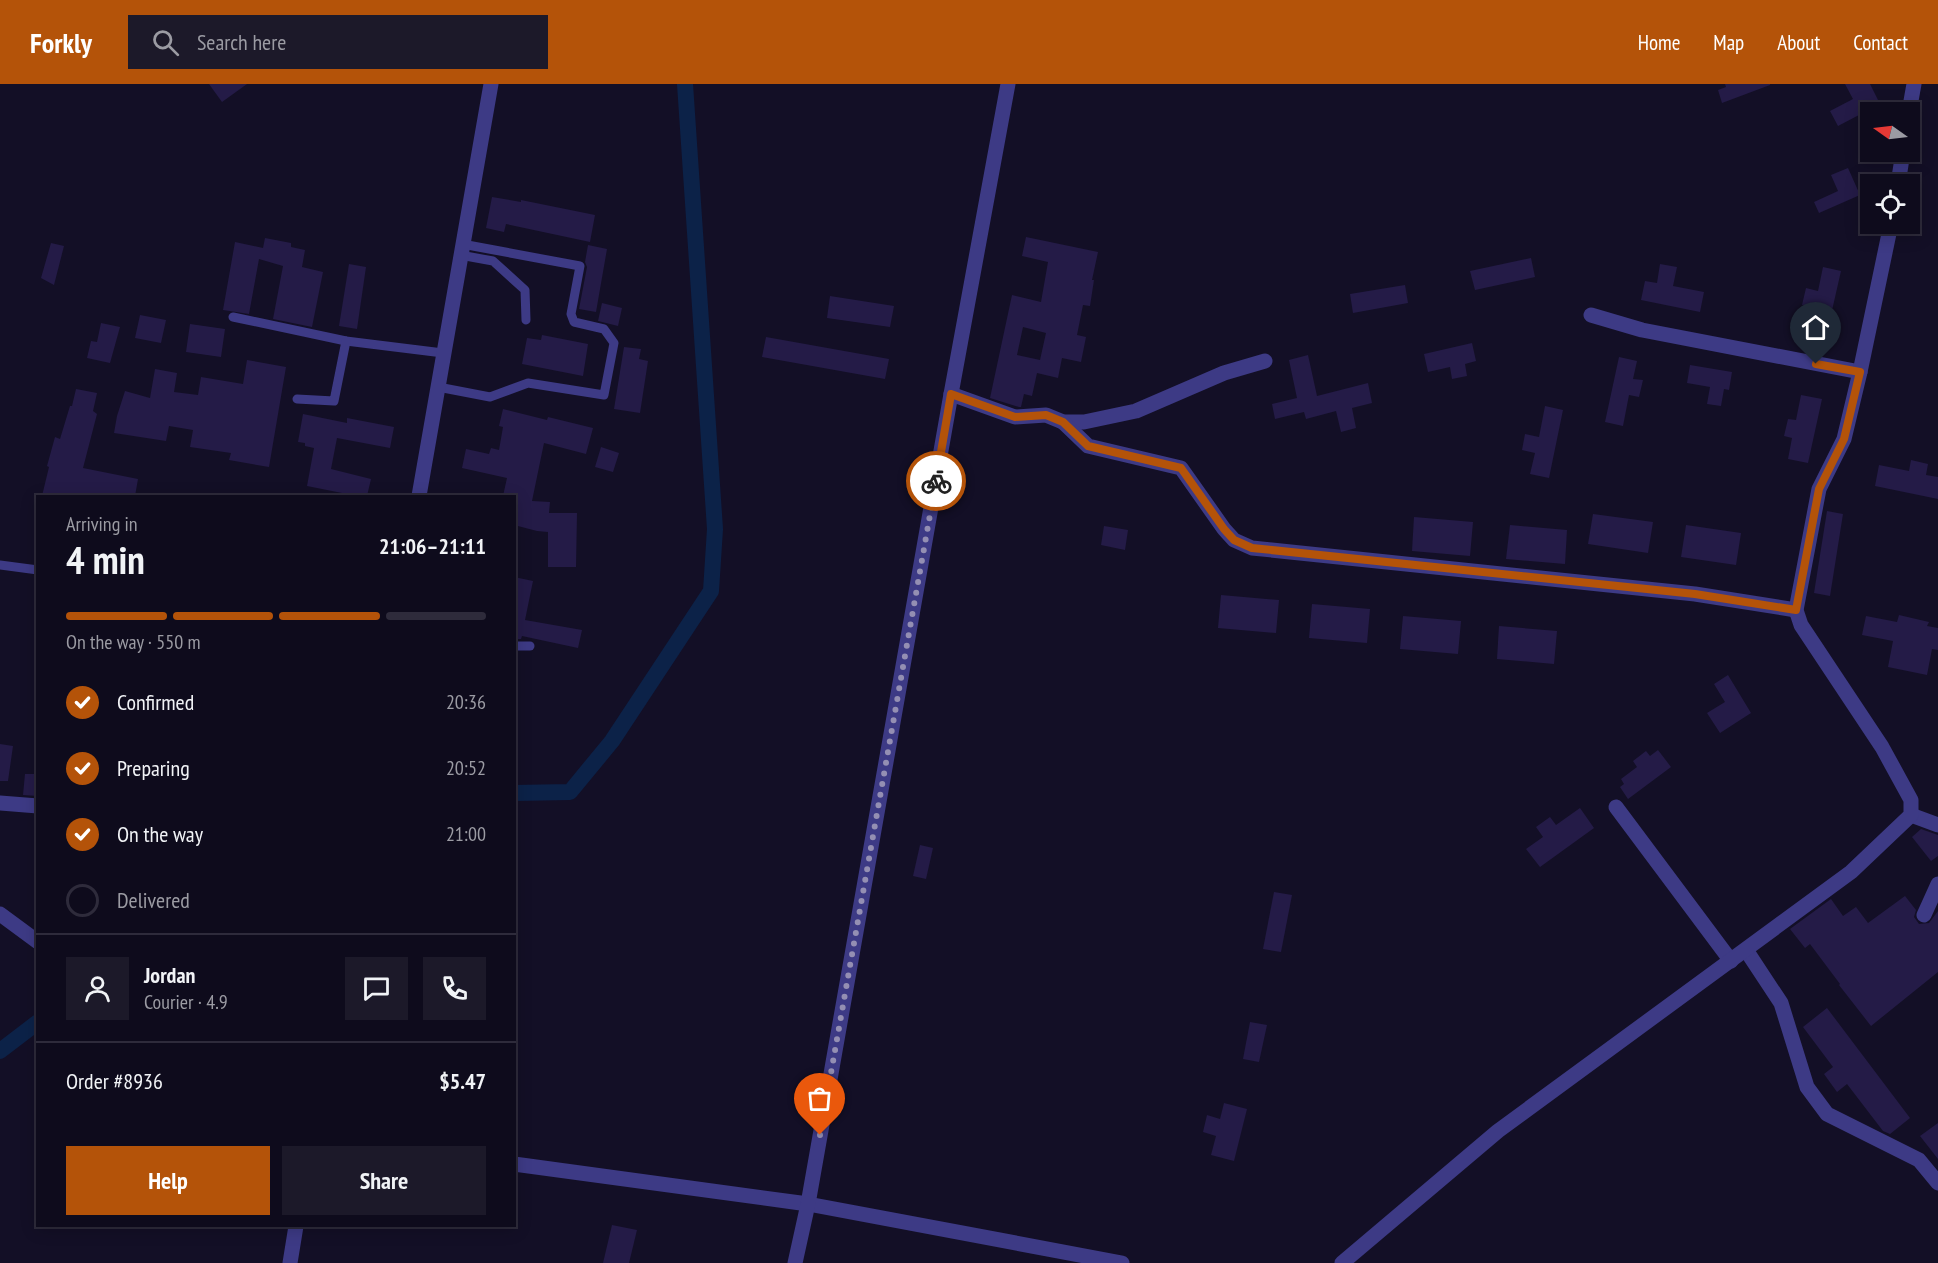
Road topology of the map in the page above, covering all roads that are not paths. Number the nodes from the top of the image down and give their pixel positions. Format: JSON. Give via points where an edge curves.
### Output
{"nodes":[{"id":1,"x":491,"y":84,"type":"edge"},
{"id":2,"x":1008,"y":84,"type":"edge"},
{"id":3,"x":1914,"y":84,"type":"edge"},
{"id":4,"x":1911,"y":102,"type":"edge"},
{"id":5,"x":1889,"y":234,"type":"edge"},
{"id":6,"x":461,"y":249,"type":"junction"},
{"id":7,"x":1591,"y":315,"type":"dead end"},
{"id":8,"x":233,"y":317,"type":"dead end"},
{"id":9,"x":526,"y":320,"type":"dead end"},
{"id":10,"x":346,"y":341,"type":"junction"},
{"id":11,"x":443,"y":353,"type":"junction"},
{"id":12,"x":1266,"y":362,"type":"dead end"},
{"id":13,"x":1860,"y":372,"type":"junction"},
{"id":14,"x":438,"y":387,"type":"junction"},
{"id":15,"x":951,"y":394,"type":"junction"},
{"id":16,"x":297,"y":399,"type":"dead end"},
{"id":17,"x":1063,"y":422,"type":"junction"},
{"id":18,"x":419,"y":495,"type":"edge"},
{"id":19,"x":0,"y":565,"type":"edge"},
{"id":20,"x":36,"y":570,"type":"edge"},
{"id":21,"x":1796,"y":610,"type":"junction"},
{"id":22,"x":516,"y":646,"type":"edge"},
{"id":23,"x":530,"y":646,"type":"dead end"},
{"id":24,"x":0,"y":803,"type":"edge"},
{"id":25,"x":36,"y":806,"type":"edge"},
{"id":26,"x":1616,"y":807,"type":"dead end"},
{"id":27,"x":1911,"y":815,"type":"junction"},
{"id":28,"x":1938,"y":825,"type":"edge"},
{"id":29,"x":1938,"y":884,"type":"edge"},
{"id":30,"x":0,"y":915,"type":"edge"},
{"id":31,"x":1924,"y":915,"type":"dead end"},
{"id":32,"x":36,"y":941,"type":"edge"},
{"id":33,"x":1746,"y":950,"type":"junction"},
{"id":34,"x":1731,"y":961,"type":"junction"},
{"id":35,"x":516,"y":1164,"type":"edge"},
{"id":36,"x":1938,"y":1183,"type":"edge"},
{"id":37,"x":808,"y":1204,"type":"junction"},
{"id":38,"x":296,"y":1227,"type":"edge"},
{"id":39,"x":290,"y":1263,"type":"edge"},
{"id":40,"x":795,"y":1263,"type":"edge"},
{"id":41,"x":1122,"y":1263,"type":"edge"},
{"id":42,"x":1342,"y":1263,"type":"edge"}],
"edges":[{"from":1,"to":6,"type":"street"},
{"from":2,"to":15,"type":"street"},
{"from":3,"to":4,"type":"street"},
{"from":5,"to":13,"type":"street"},
{"from":6,"to":9,"type":"lane","via":[[493,261],[525,290]]},
{"from":6,"to":11,"type":"street"},
{"from":6,"to":14,"type":"lane","via":[[580,266],[571,314],[574,322],[604,329],[614,343],[604,395],[528,383],[490,397]]},
{"from":7,"to":13,"type":"street","via":[[1642,330]]},
{"from":8,"to":10,"type":"lane"},
{"from":10,"to":11,"type":"lane"},
{"from":10,"to":16,"type":"lane","via":[[334,401]]},
{"from":11,"to":14,"type":"street"},
{"from":12,"to":17,"type":"street","via":[[1224,373],[1136,411],[1084,422]]},
{"from":13,"to":21,"type":"street","via":[[1844,439],[1819,489]]},
{"from":14,"to":18,"type":"street"},
{"from":15,"to":17,"type":"street","via":[[1015,417],[1046,415]]},
{"from":15,"to":37,"type":"street"},
{"from":17,"to":21,"type":"street","via":[[1088,446],[1181,468],[1224,529],[1234,540],[1252,548],[1695,594]]},
{"from":19,"to":20,"type":"lane"},
{"from":21,"to":27,"type":"street","via":[[1801,626],[1882,747],[1911,800]]},
{"from":22,"to":23,"type":"lane"},
{"from":24,"to":25,"type":"street"},
{"from":26,"to":34,"type":"street"},
{"from":27,"to":28,"type":"street"},
{"from":27,"to":33,"type":"street","via":[[1851,872]]},
{"from":29,"to":31,"type":"street"},
{"from":30,"to":32,"type":"street"},
{"from":33,"to":34,"type":"street"},
{"from":33,"to":36,"type":"street","via":[[1781,1003],[1807,1087],[1827,1114],[1919,1160]]},
{"from":34,"to":42,"type":"street","via":[[1498,1131]]},
{"from":35,"to":37,"type":"street"},
{"from":37,"to":40,"type":"street"},
{"from":37,"to":41,"type":"street"},
{"from":38,"to":39,"type":"street"}]}
